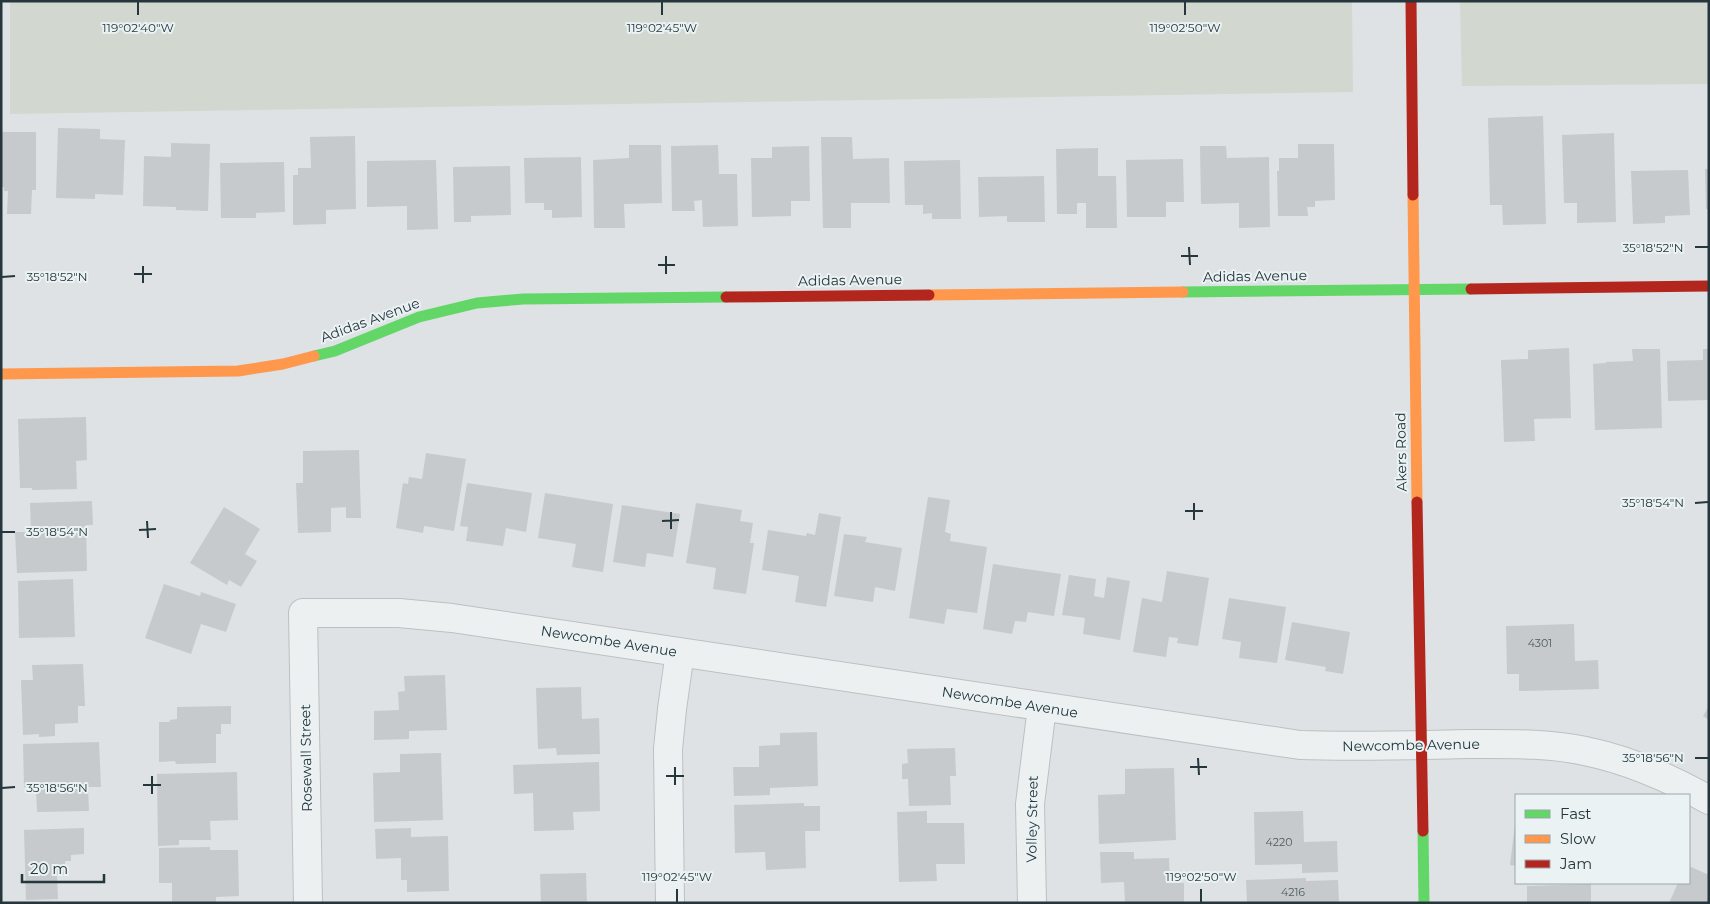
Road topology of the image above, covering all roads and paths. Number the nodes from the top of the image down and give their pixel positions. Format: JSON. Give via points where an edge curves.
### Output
{"nodes":[{"id":1,"x":1411,"y":1,"type":"edge"},
{"id":2,"x":1709,"y":286,"type":"edge"},
{"id":3,"x":1414,"y":289,"type":"junction"},
{"id":4,"x":1,"y":374,"type":"edge"},
{"id":5,"x":303,"y":613,"type":"joint"},
{"id":6,"x":680,"y":652,"type":"junction"},
{"id":7,"x":1042,"y":707,"type":"junction"},
{"id":8,"x":1422,"y":745,"type":"junction"},
{"id":9,"x":1709,"y":800,"type":"edge"},
{"id":10,"x":308,"y":903,"type":"edge"},
{"id":11,"x":670,"y":903,"type":"edge"},
{"id":12,"x":1032,"y":903,"type":"edge"},
{"id":13,"x":1424,"y":903,"type":"edge"}],
"edges":[{"from":1,"to":3,"type":"street","name":"Akers Road"},
{"from":2,"to":3,"type":"street","name":"Adidas Avenue"},
{"from":3,"to":4,"type":"street","name":"Adidas Avenue","via":[[523,299],[477,303],[419,317],[334,351],[284,364],[238,371]]},
{"from":3,"to":8,"type":"street","name":"Akers Road"},
{"from":5,"to":6,"type":"street","name":"Newcombe Avenue","via":[[399,613],[452,618]]},
{"from":5,"to":10,"type":"street","name":"Rosewall Street"},
{"from":6,"to":7,"type":"street","name":"Newcombe Avenue"},
{"from":6,"to":11,"type":"street","via":[[668,749]]},
{"from":7,"to":8,"type":"street","name":"Newcombe Avenue","via":[[1300,745]]},
{"from":7,"to":12,"type":"street","name":"Volley Street","via":[[1030,804]]},
{"from":8,"to":9,"type":"street","name":"Newcombe Avenue","via":[[1532,744],[1584,750],[1635,764]]},
{"from":8,"to":13,"type":"street","name":"Akers Road"}]}
